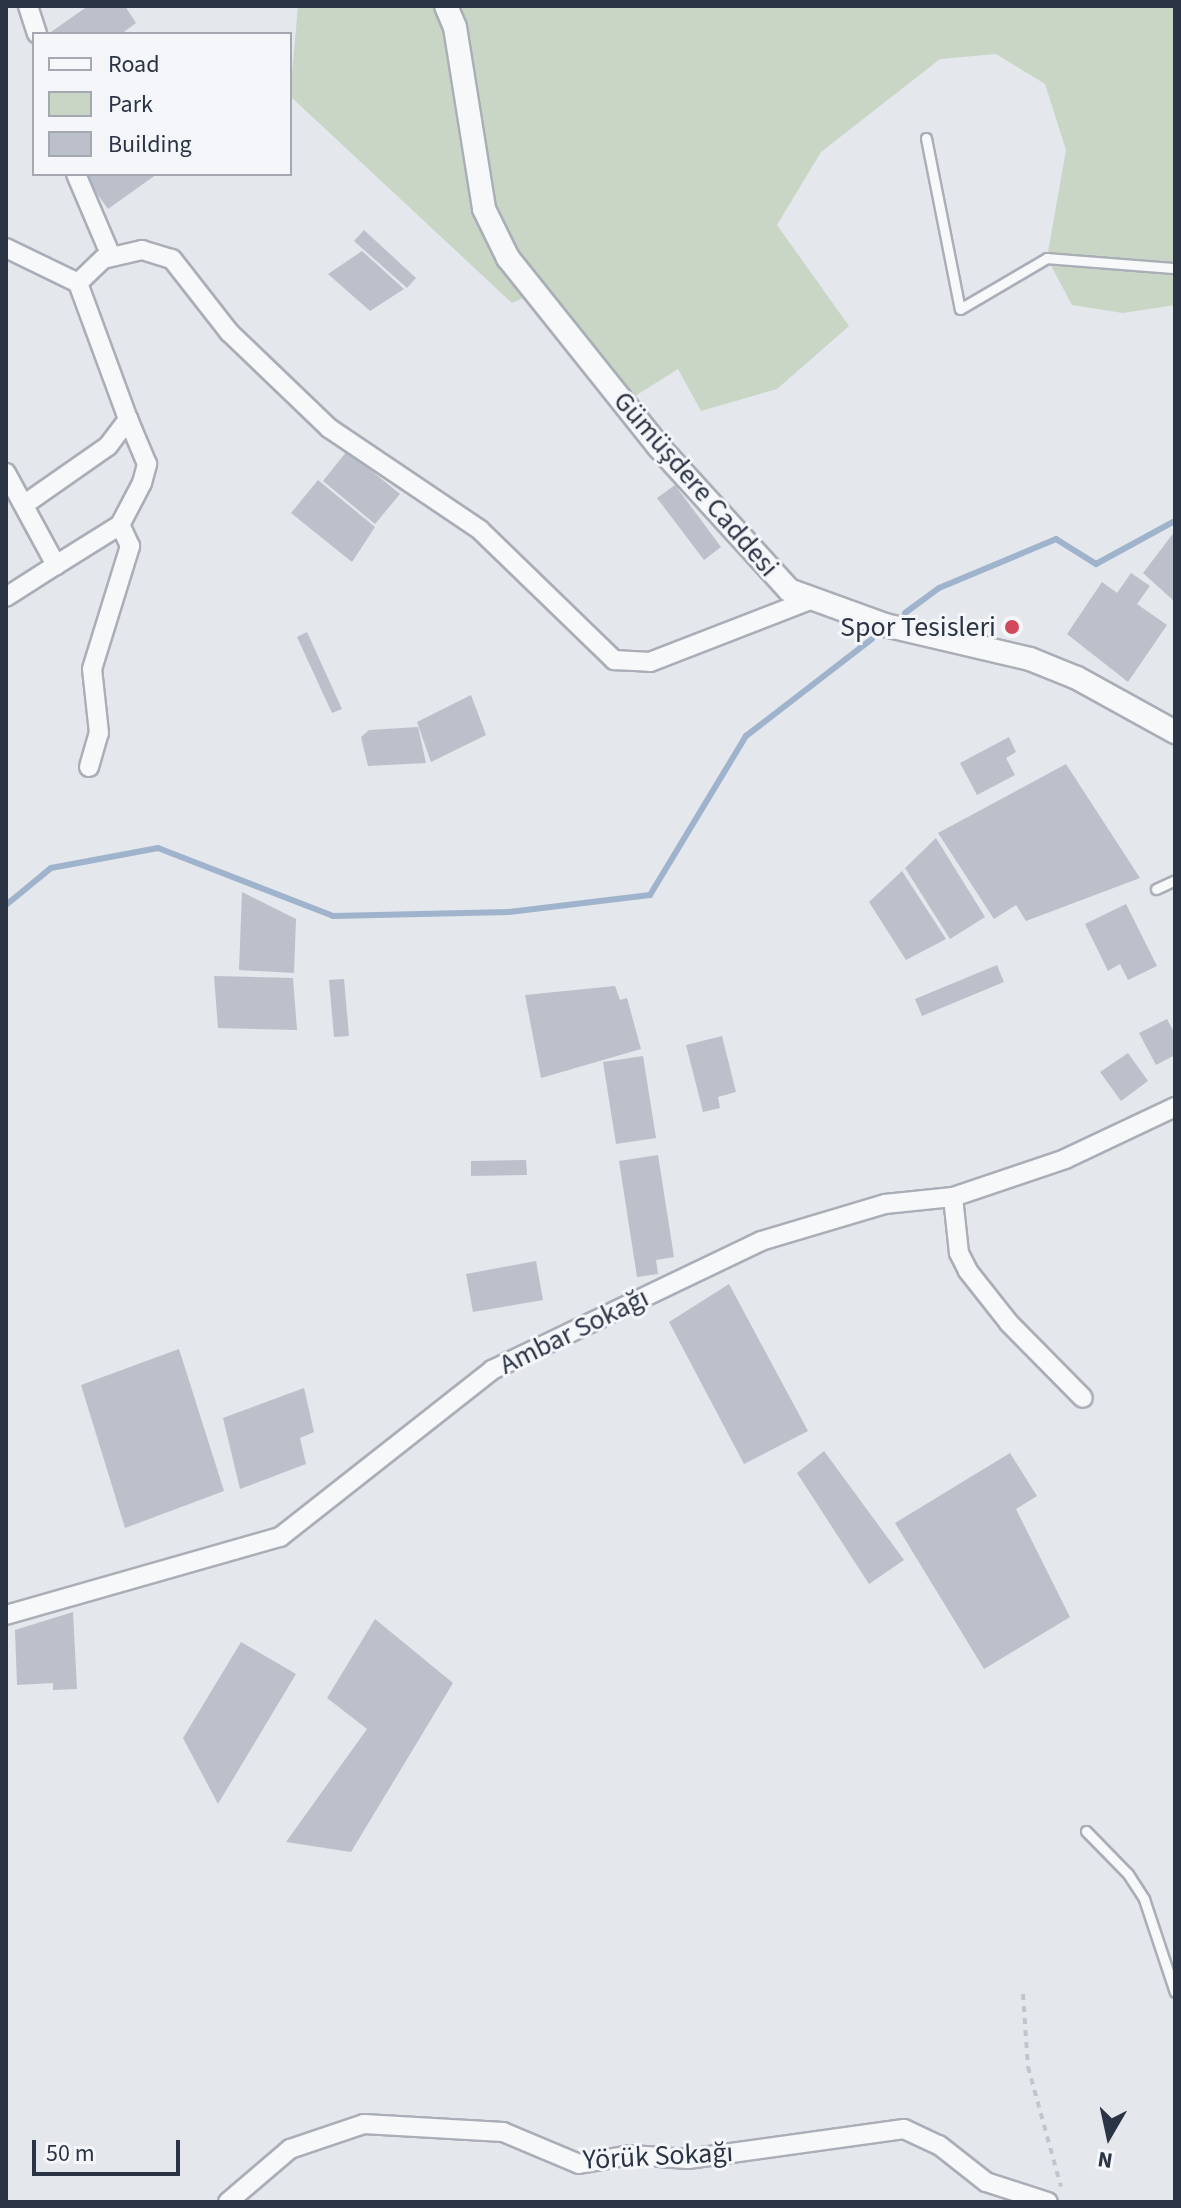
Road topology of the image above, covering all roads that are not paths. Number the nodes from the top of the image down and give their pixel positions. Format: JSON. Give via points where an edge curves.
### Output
{"nodes":[{"id":1,"x":28,"y":6,"type":"edge"},
{"id":2,"x":446,"y":6,"type":"edge"},
{"id":3,"x":36,"y":32,"type":"edge"},
{"id":4,"x":926,"y":138,"type":"dead end"},
{"id":5,"x":77,"y":176,"type":"edge"},
{"id":6,"x":6,"y":248,"type":"edge"},
{"id":7,"x":111,"y":256,"type":"junction"},
{"id":8,"x":1175,"y":268,"type":"edge"},
{"id":9,"x":78,"y":283,"type":"junction"},
{"id":10,"x":128,"y":419,"type":"junction"},
{"id":11,"x":6,"y":473,"type":"edge"},
{"id":12,"x":25,"y":504,"type":"junction"},
{"id":13,"x":120,"y":525,"type":"junction"},
{"id":14,"x":56,"y":565,"type":"junction"},
{"id":15,"x":6,"y":597,"type":"edge"},
{"id":16,"x":810,"y":600,"type":"junction"},
{"id":17,"x":1175,"y":732,"type":"edge"},
{"id":18,"x":89,"y":767,"type":"dead end"},
{"id":19,"x":1175,"y":880,"type":"edge"},
{"id":20,"x":1156,"y":889,"type":"dead end"},
{"id":21,"x":1175,"y":1107,"type":"edge"},
{"id":22,"x":953,"y":1197,"type":"junction"},
{"id":23,"x":1083,"y":1398,"type":"dead end"},
{"id":24,"x":6,"y":1615,"type":"edge"},
{"id":25,"x":1086,"y":1831,"type":"dead end"},
{"id":26,"x":1175,"y":1992,"type":"edge"},
{"id":27,"x":228,"y":2202,"type":"edge"},
{"id":28,"x":1048,"y":2202,"type":"edge"}],
"edges":[{"from":1,"to":3,"type":"street"},
{"from":2,"to":16,"type":"street","name":"Gümüşdere Caddesi","via":[[455,27],[484,209],[508,258],[659,447],[789,590]]},
{"from":4,"to":8,"type":"lane","via":[[960,309],[1047,258]]},
{"from":5,"to":7,"type":"street"},
{"from":6,"to":9,"type":"street"},
{"from":7,"to":9,"type":"street"},
{"from":7,"to":16,"type":"street","via":[[142,250],[172,259],[229,332],[329,428],[480,530],[614,660],[650,662]]},
{"from":9,"to":10,"type":"street"},
{"from":10,"to":12,"type":"street","via":[[108,446]]},
{"from":10,"to":13,"type":"street","via":[[147,464]]},
{"from":11,"to":12,"type":"street"},
{"from":12,"to":14,"type":"street"},
{"from":13,"to":14,"type":"street"},
{"from":13,"to":18,"type":"street","via":[[130,546],[92,669],[99,733]]},
{"from":14,"to":15,"type":"street"},
{"from":16,"to":17,"type":"street","name":"Gümüşdere Caddesi","via":[[885,625],[1030,659],[1077,678]]},
{"from":19,"to":20,"type":"lane"},
{"from":21,"to":22,"type":"street","name":"Ambar Sokağı","via":[[1065,1159]]},
{"from":22,"to":23,"type":"street","via":[[959,1253],[968,1271],[1009,1323]]},
{"from":22,"to":24,"type":"street","name":"Ambar Sokağı","via":[[885,1204],[761,1241],[492,1370],[280,1537]]},
{"from":25,"to":26,"type":"lane","via":[[1128,1874],[1144,1899]]},
{"from":27,"to":28,"type":"street","name":"Yörük Sokağı","via":[[290,2149],[364,2124],[503,2132],[579,2164],[631,2155],[688,2159],[904,2129],[939,2145],[986,2182]]}]}
